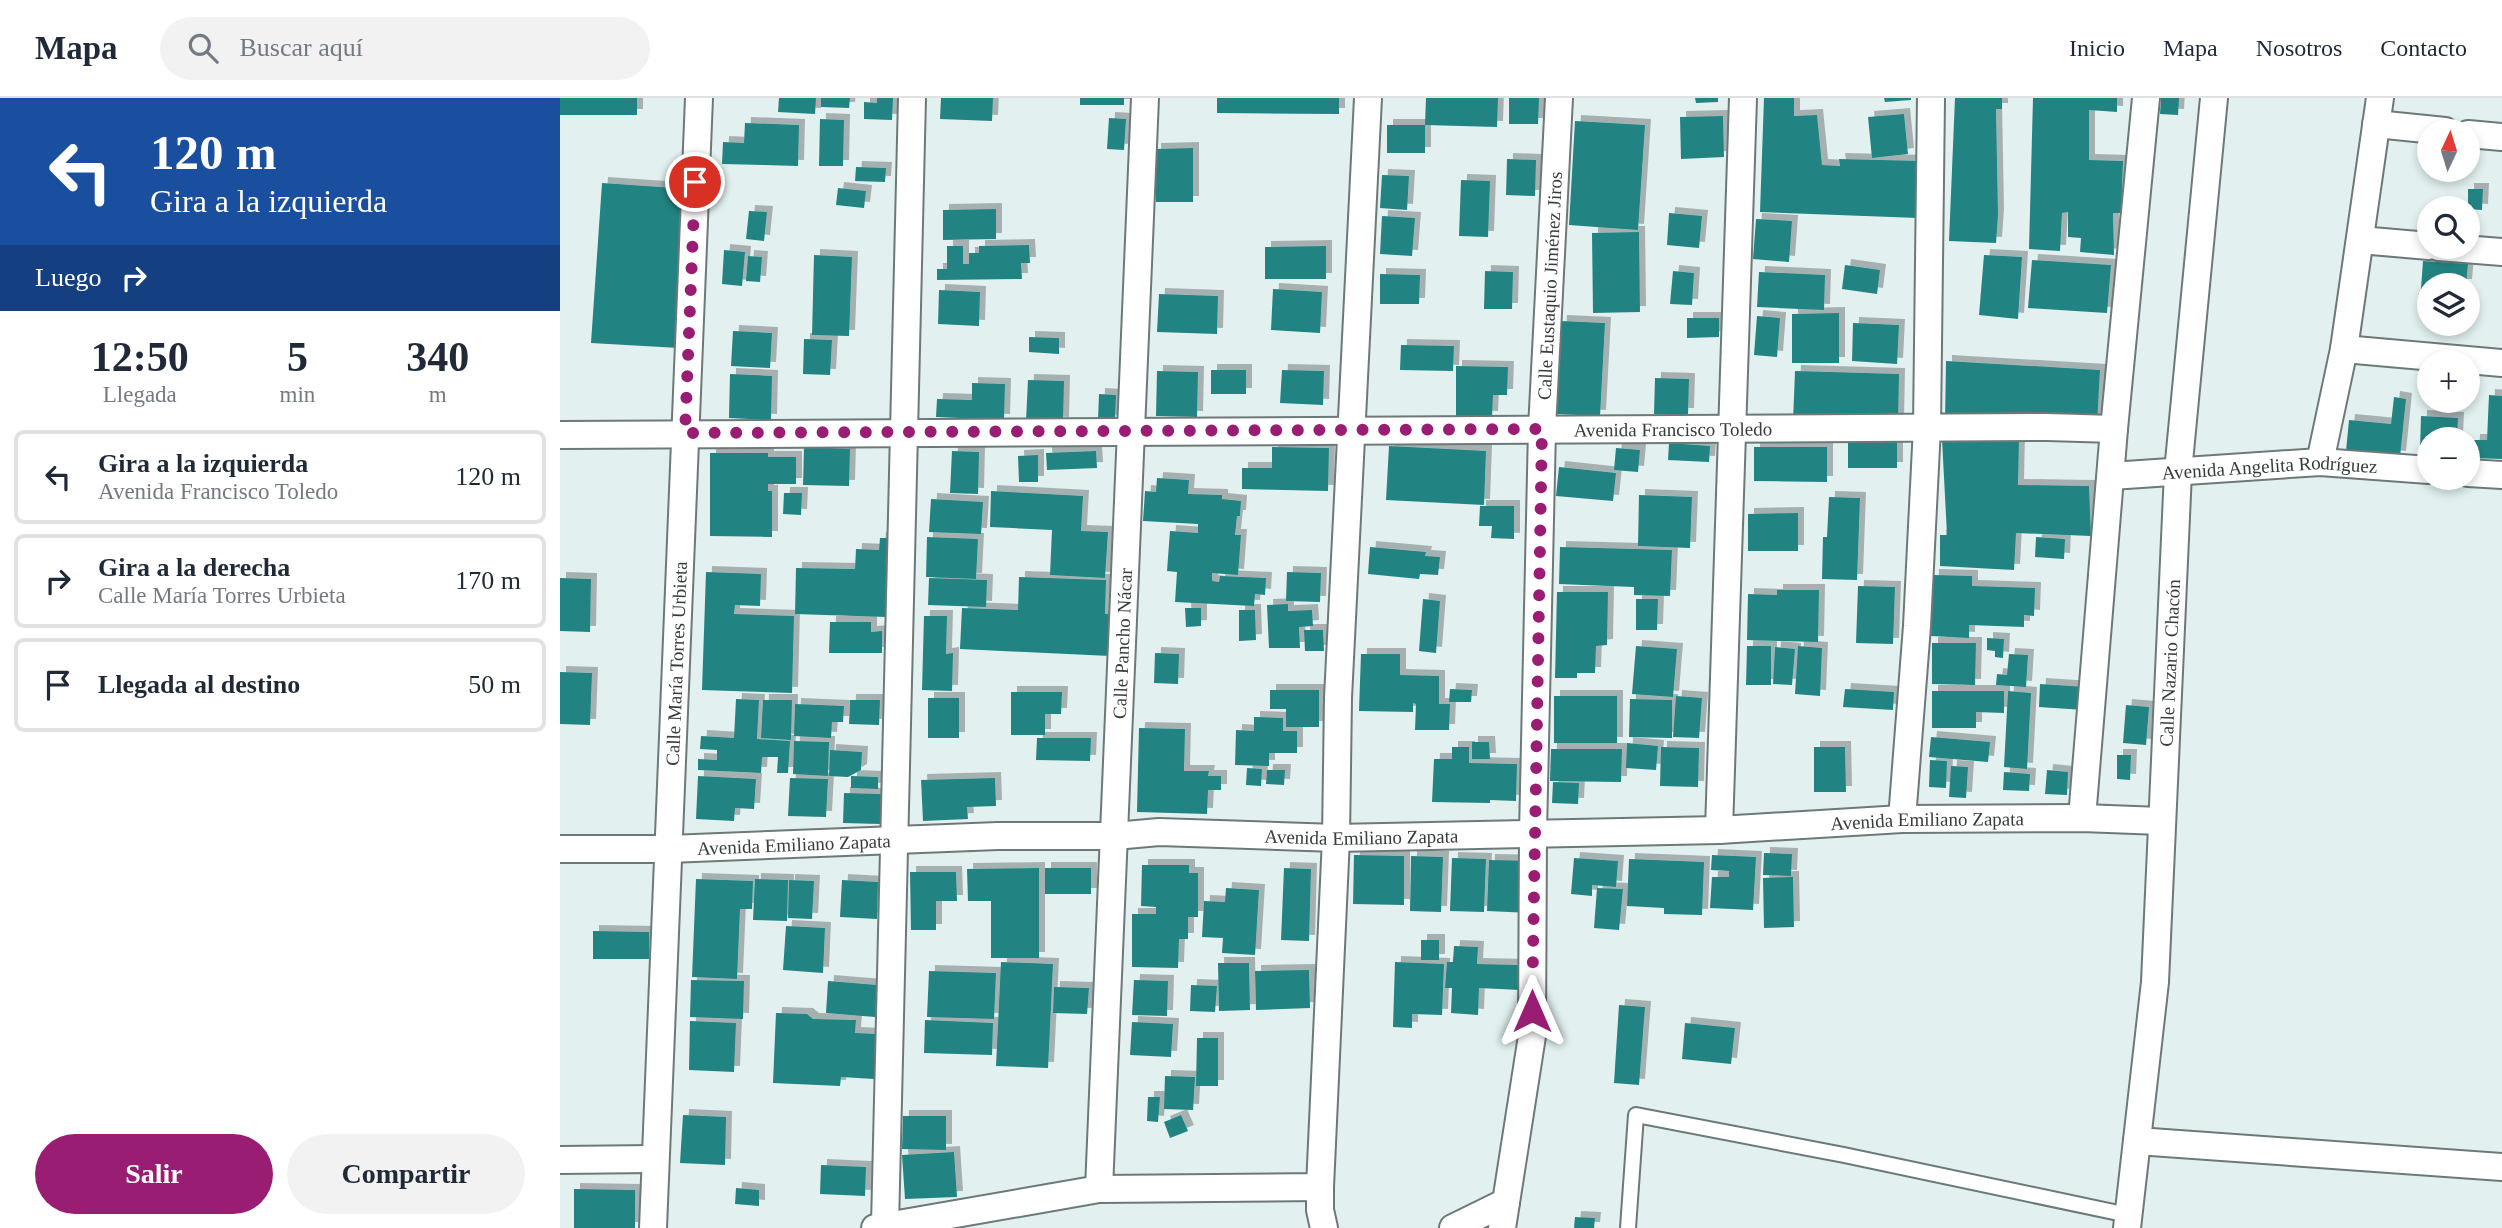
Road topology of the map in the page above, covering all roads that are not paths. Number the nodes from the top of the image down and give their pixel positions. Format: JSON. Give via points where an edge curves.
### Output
{"nodes":[{"id":1,"x":699,"y":98,"type":"edge"},
{"id":2,"x":912,"y":98,"type":"edge"},
{"id":3,"x":1145,"y":98,"type":"edge"},
{"id":4,"x":1368,"y":98,"type":"edge"},
{"id":5,"x":1559,"y":98,"type":"edge"},
{"id":6,"x":1743,"y":98,"type":"edge"},
{"id":7,"x":1931,"y":98,"type":"edge"},
{"id":8,"x":2146,"y":98,"type":"edge"},
{"id":9,"x":2214,"y":98,"type":"edge"},
{"id":10,"x":2380,"y":98,"type":"edge"},
{"id":11,"x":2376,"y":124,"type":"junction"},
{"id":12,"x":2417,"y":128,"type":"edge"},
{"id":13,"x":2480,"y":135,"type":"edge"},
{"id":14,"x":2502,"y":137,"type":"edge"},
{"id":15,"x":2360,"y":240,"type":"junction"},
{"id":16,"x":2417,"y":245,"type":"edge"},
{"id":17,"x":2480,"y":250,"type":"edge"},
{"id":18,"x":2502,"y":252,"type":"edge"},
{"id":19,"x":2344,"y":349,"type":"junction"},
{"id":20,"x":2502,"y":363,"type":"edge"},
{"id":21,"x":1927,"y":427,"type":"junction"},
{"id":22,"x":1733,"y":428,"type":"junction"},
{"id":23,"x":1542,"y":429,"type":"junction"},
{"id":24,"x":2114,"y":429,"type":"junction"},
{"id":25,"x":1352,"y":430,"type":"junction"},
{"id":26,"x":1131,"y":431,"type":"junction"},
{"id":27,"x":904,"y":432,"type":"junction"},
{"id":28,"x":685,"y":433,"type":"junction"},
{"id":29,"x":560,"y":435,"type":"edge"},
{"id":30,"x":2320,"y":462,"type":"junction"},
{"id":31,"x":2417,"y":469,"type":"edge"},
{"id":32,"x":2178,"y":472,"type":"junction"},
{"id":33,"x":2480,"y":474,"type":"edge"},
{"id":34,"x":2502,"y":475,"type":"edge"},
{"id":35,"x":2110,"y":476,"type":"junction"},
{"id":36,"x":2082,"y":818,"type":"junction"},
{"id":37,"x":1902,"y":819,"type":"junction"},
{"id":38,"x":2161,"y":821,"type":"junction"},
{"id":39,"x":1719,"y":830,"type":"junction"},
{"id":40,"x":1533,"y":833,"type":"junction"},
{"id":41,"x":1115,"y":836,"type":"junction"},
{"id":42,"x":1336,"y":838,"type":"junction"},
{"id":43,"x":894,"y":841,"type":"junction"},
{"id":44,"x":560,"y":849,"type":"edge"},
{"id":45,"x":669,"y":849,"type":"junction"},
{"id":46,"x":2137,"y":1141,"type":"junction"},
{"id":47,"x":654,"y":1159,"type":"junction"},
{"id":48,"x":560,"y":1160,"type":"edge"},
{"id":49,"x":2502,"y":1167,"type":"edge"},
{"id":50,"x":1320,"y":1186,"type":"junction"},
{"id":51,"x":1099,"y":1189,"type":"junction"},
{"id":52,"x":1504,"y":1215,"type":"edge"},
{"id":53,"x":2128,"y":1221,"type":"edge"},
{"id":54,"x":880,"y":1227,"type":"edge"},
{"id":55,"x":653,"y":1228,"type":"edge"},
{"id":56,"x":1324,"y":1228,"type":"edge"},
{"id":57,"x":1453,"y":1228,"type":"edge"},
{"id":58,"x":1628,"y":1228,"type":"edge"}],
"edges":[{"from":1,"to":28,"type":"street","name":"Calle María Torres Urbieta"},
{"from":2,"to":27,"type":"street"},
{"from":3,"to":26,"type":"street","name":"Calle Pancho Nácar"},
{"from":4,"to":25,"type":"street"},
{"from":5,"to":23,"type":"street","name":"Calle Eustaquio Jiménez Jiros"},
{"from":6,"to":22,"type":"street"},
{"from":7,"to":21,"type":"street"},
{"from":8,"to":24,"type":"street"},
{"from":9,"to":32,"type":"street","name":"Calle Nazario Chacón"},
{"from":10,"to":11,"type":"street"},
{"from":11,"to":12,"type":"street"},
{"from":11,"to":15,"type":"street"},
{"from":13,"to":14,"type":"street"},
{"from":15,"to":16,"type":"street"},
{"from":15,"to":19,"type":"street"},
{"from":17,"to":18,"type":"street"},
{"from":19,"to":20,"type":"street"},
{"from":19,"to":30,"type":"street"},
{"from":21,"to":22,"type":"street","name":"Avenida Francisco Toledo"},
{"from":21,"to":24,"type":"street","name":"Avenida Francisco Toledo"},
{"from":21,"to":37,"type":"street"},
{"from":22,"to":23,"type":"street","name":"Avenida Francisco Toledo"},
{"from":22,"to":39,"type":"street"},
{"from":23,"to":25,"type":"street","name":"Avenida Francisco Toledo"},
{"from":23,"to":40,"type":"street","name":"Calle Eustaquio Jiménez Jiros"},
{"from":24,"to":35,"type":"street"},
{"from":25,"to":26,"type":"street","name":"Avenida Francisco Toledo"},
{"from":25,"to":42,"type":"street"},
{"from":26,"to":27,"type":"street","name":"Avenida Francisco Toledo"},
{"from":26,"to":41,"type":"street","name":"Calle Pancho Nácar"},
{"from":27,"to":28,"type":"street","name":"Avenida Francisco Toledo"},
{"from":27,"to":43,"type":"street"},
{"from":28,"to":29,"type":"street","name":"Avenida Francisco Toledo"},
{"from":28,"to":45,"type":"street","name":"Calle María Torres Urbieta"},
{"from":30,"to":31,"type":"street","name":"Avenida Angelita Rodríguez"},
{"from":30,"to":32,"type":"street","name":"Avenida Angelita Rodríguez"},
{"from":32,"to":35,"type":"street","name":"Avenida Angelita Rodríguez"},
{"from":32,"to":38,"type":"street","name":"Calle Nazario Chacón"},
{"from":33,"to":34,"type":"street"},
{"from":35,"to":36,"type":"street"},
{"from":36,"to":37,"type":"street","name":"Avenida Emiliano Zapata"},
{"from":36,"to":38,"type":"street","name":"Avenida Emiliano Zapata"},
{"from":37,"to":39,"type":"street","name":"Avenida Emiliano Zapata"},
{"from":38,"to":46,"type":"street","name":"Calle Nazario Chacón","via":[[2155,982]]},
{"from":39,"to":40,"type":"street","name":"Avenida Emiliano Zapata"},
{"from":40,"to":42,"type":"street","name":"Avenida Emiliano Zapata"},
{"from":40,"to":52,"type":"street","name":"Calle Eustaquio Jiménez Jiros","via":[[1532,1036]]},
{"from":41,"to":42,"type":"street","name":"Avenida Emiliano Zapata","via":[[1159,832]]},
{"from":41,"to":43,"type":"street","name":"Avenida Emiliano Zapata"},
{"from":41,"to":51,"type":"street","name":"Calle Pancho Nácar"},
{"from":42,"to":50,"type":"street"},
{"from":43,"to":45,"type":"street","name":"Avenida Emiliano Zapata"},
{"from":43,"to":54,"type":"street"},
{"from":44,"to":45,"type":"street","name":"Avenida Emiliano Zapata"},
{"from":45,"to":47,"type":"street","name":"Calle María Torres Urbieta"},
{"from":46,"to":49,"type":"street"},
{"from":46,"to":53,"type":"street","name":"Calle Nazario Chacón"},
{"from":47,"to":48,"type":"street"},
{"from":47,"to":55,"type":"street","name":"Calle María Torres Urbieta"},
{"from":50,"to":51,"type":"street"},
{"from":50,"to":56,"type":"street"},
{"from":51,"to":54,"type":"street"},
{"from":52,"to":57,"type":"street"},
{"from":53,"to":58,"type":"lane","via":[[1831,1152],[1636,1115]]}]}
